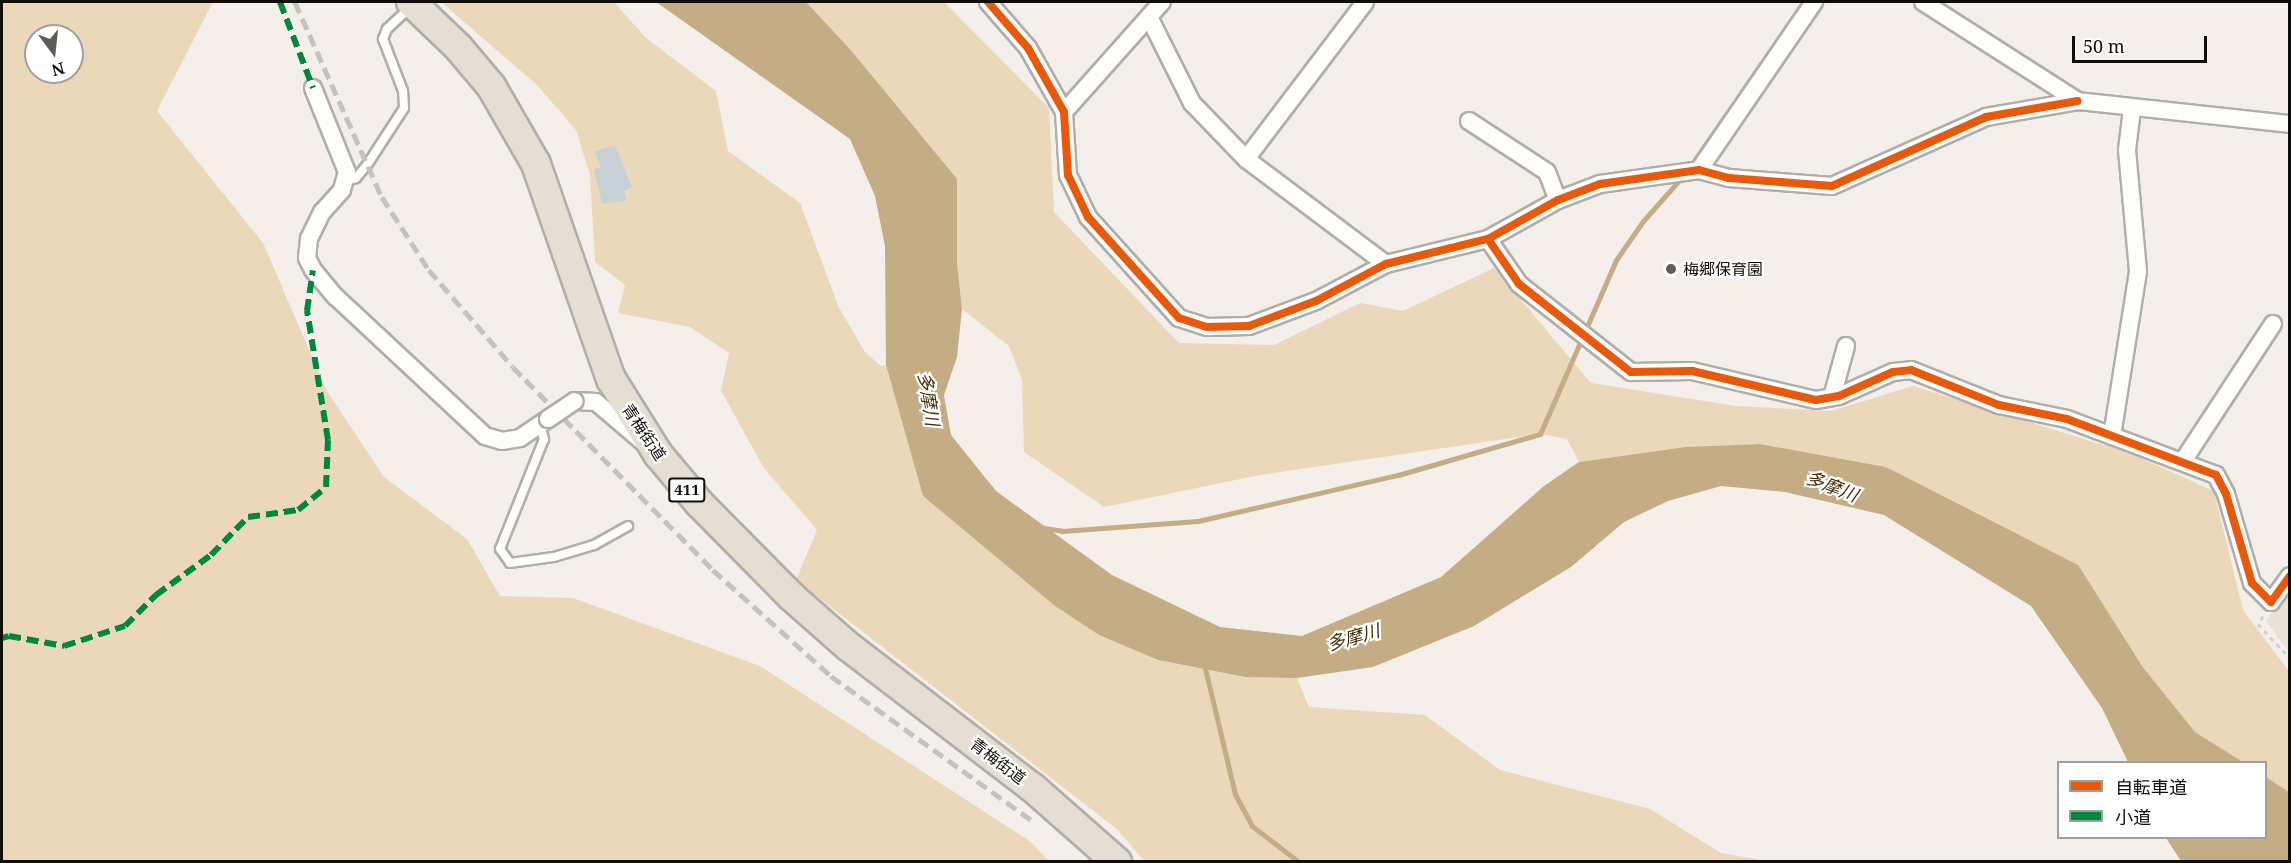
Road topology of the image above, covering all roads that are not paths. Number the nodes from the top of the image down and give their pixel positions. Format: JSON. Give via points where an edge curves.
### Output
{"nodes":[{"id":1,"x":988,"y":2,"type":"edge"},
{"id":2,"x":1162,"y":2,"type":"edge"},
{"id":3,"x":1365,"y":2,"type":"edge"},
{"id":4,"x":1814,"y":2,"type":"edge"},
{"id":5,"x":1923,"y":2,"type":"edge"},
{"id":6,"x":412,"y":3,"type":"edge"},
{"id":7,"x":1149,"y":17,"type":"junction"},
{"id":8,"x":313,"y":88,"type":"dead end"},
{"id":9,"x":2078,"y":101,"type":"junction"},
{"id":10,"x":2132,"y":109,"type":"junction"},
{"id":11,"x":1065,"y":112,"type":"junction"},
{"id":12,"x":1469,"y":121,"type":"dead end"},
{"id":13,"x":2289,"y":124,"type":"edge"},
{"id":14,"x":1246,"y":159,"type":"junction"},
{"id":15,"x":1699,"y":170,"type":"junction"},
{"id":16,"x":346,"y":181,"type":"junction"},
{"id":17,"x":1558,"y":200,"type":"junction"},
{"id":18,"x":1488,"y":239,"type":"junction"},
{"id":19,"x":1386,"y":264,"type":"junction"},
{"id":20,"x":2273,"y":324,"type":"dead end"},
{"id":21,"x":1846,"y":346,"type":"dead end"},
{"id":22,"x":1832,"y":397,"type":"junction"},
{"id":23,"x":544,"y":422,"type":"junction"},
{"id":24,"x":2112,"y":436,"type":"junction"},
{"id":25,"x":658,"y":454,"type":"junction"},
{"id":26,"x":2183,"y":461,"type":"junction"},
{"id":27,"x":628,"y":526,"type":"dead end"},
{"id":28,"x":2289,"y":576,"type":"edge"},
{"id":29,"x":1117,"y":861,"type":"edge"}],
"edges":[{"from":1,"to":11,"type":"street","via":[[1028,48]]},
{"from":2,"to":7,"type":"street"},
{"from":3,"to":14,"type":"street"},
{"from":4,"to":15,"type":"street"},
{"from":5,"to":9,"type":"street"},
{"from":6,"to":16,"type":"lane","via":[[387,29],[383,39],[403,91],[404,108],[367,165],[356,178]]},
{"from":6,"to":25,"type":"highway","name":"青梅街道","number":"411","via":[[491,86],[536,164],[611,379]]},
{"from":7,"to":11,"type":"street"},
{"from":7,"to":14,"type":"street","via":[[1192,103]]},
{"from":8,"to":16,"type":"street","via":[[346,165]]},
{"from":9,"to":10,"type":"street"},
{"from":9,"to":15,"type":"street","via":[[1986,117],[1832,186],[1729,178]]},
{"from":10,"to":13,"type":"street"},
{"from":10,"to":24,"type":"street","via":[[2127,150],[2138,271]]},
{"from":11,"to":19,"type":"street","via":[[1068,175],[1088,217],[1179,318],[1208,327],[1249,326],[1316,301]]},
{"from":12,"to":17,"type":"street","via":[[1547,172]]},
{"from":14,"to":19,"type":"street"},
{"from":15,"to":17,"type":"street","via":[[1600,184]]},
{"from":16,"to":23,"type":"street","via":[[322,212],[307,244],[307,258],[318,276],[485,436],[513,440]]},
{"from":17,"to":18,"type":"street"},
{"from":18,"to":19,"type":"street"},
{"from":18,"to":22,"type":"street","via":[[1519,284],[1631,372],[1692,371],[1816,400]]},
{"from":20,"to":26,"type":"street"},
{"from":21,"to":22,"type":"street"},
{"from":22,"to":24,"type":"street","via":[[1893,372],[1911,370],[1999,405],[2067,419]]},
{"from":23,"to":25,"type":"street","bridge":true,"via":[[575,401],[596,402]]},
{"from":23,"to":27,"type":"lane","via":[[544,439],[500,549],[510,563],[554,557],[594,545]]},
{"from":24,"to":26,"type":"street"},
{"from":25,"to":29,"type":"highway","name":"青梅街道","number":"411","via":[[699,503],[792,597],[849,647],[1033,788]]},
{"from":26,"to":28,"type":"street","via":[[2216,475],[2226,494],[2252,583],[2271,602]]}]}
